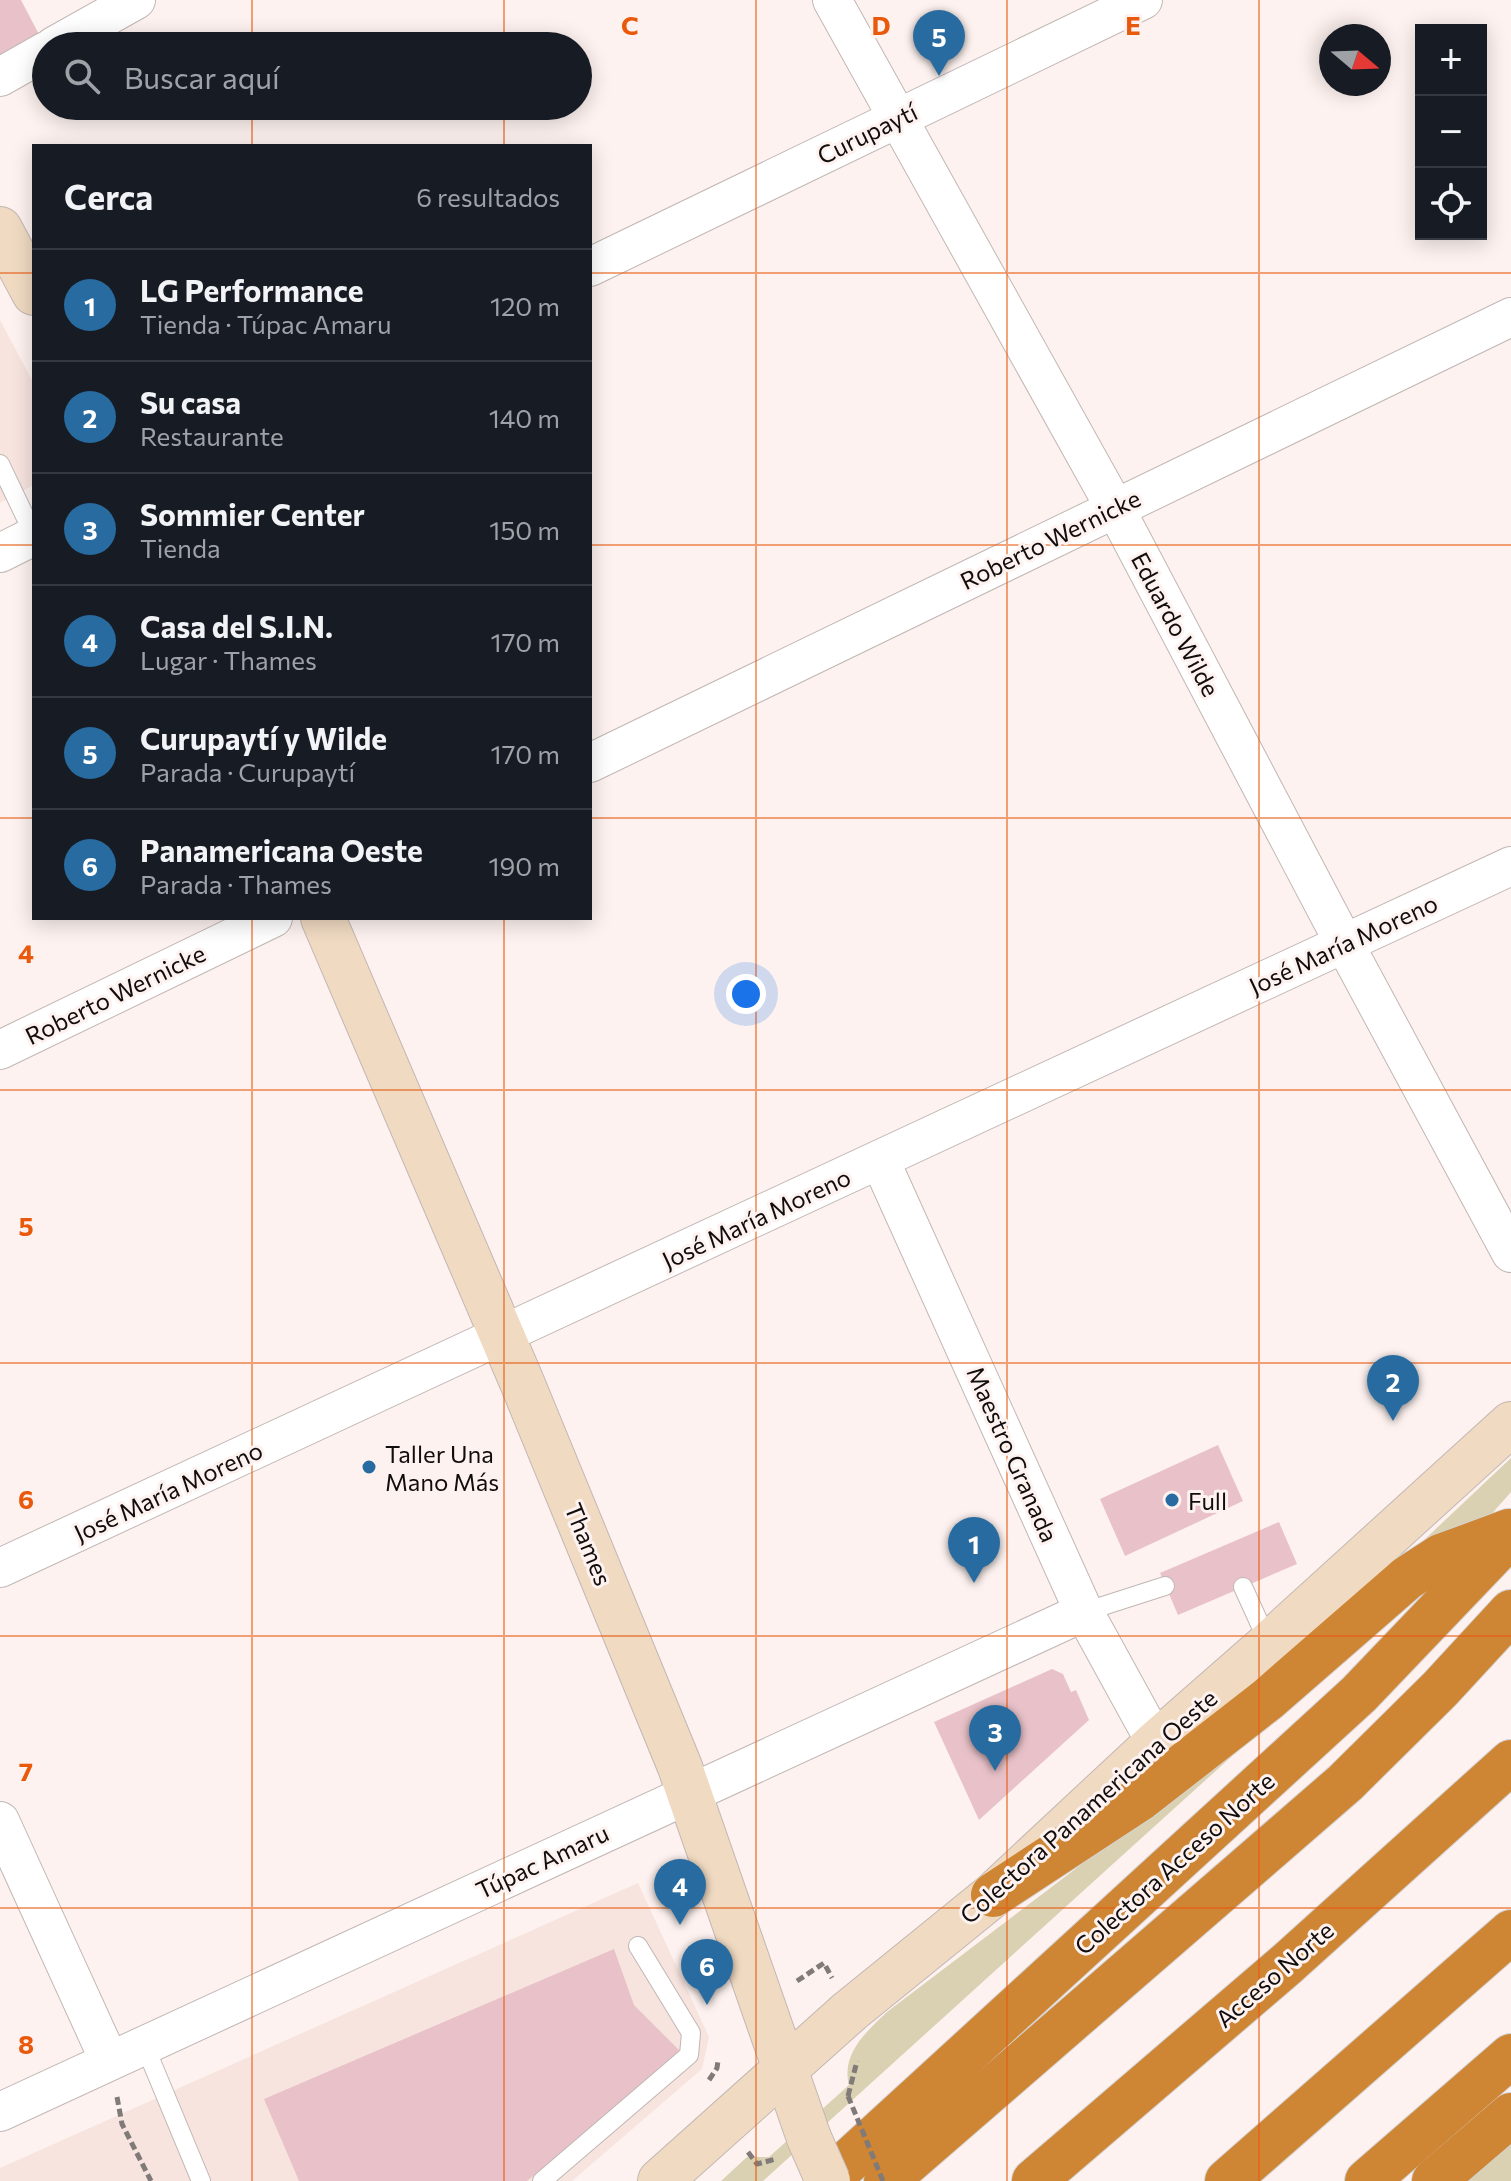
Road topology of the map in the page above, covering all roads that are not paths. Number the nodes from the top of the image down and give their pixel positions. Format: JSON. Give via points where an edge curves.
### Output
{"nodes":[{"id":1,"x":136,"y":0,"type":"edge"},
{"id":2,"x":832,"y":0,"type":"edge"},
{"id":3,"x":1143,"y":0,"type":"edge"},
{"id":4,"x":79,"y":32,"type":"edge"},
{"id":5,"x":32,"y":59,"type":"edge"},
{"id":6,"x":0,"y":77,"type":"edge"},
{"id":7,"x":898,"y":118,"type":"junction"},
{"id":8,"x":0,"y":229,"type":"edge"},
{"id":9,"x":592,"y":266,"type":"edge"},
{"id":10,"x":32,"y":289,"type":"edge"},
{"id":11,"x":1511,"y":317,"type":"edge"},
{"id":12,"x":0,"y":464,"type":"edge"},
{"id":13,"x":1115,"y":508,"type":"junction"},
{"id":14,"x":32,"y":532,"type":"edge"},
{"id":15,"x":32,"y":537,"type":"edge"},
{"id":16,"x":0,"y":553,"type":"edge"},
{"id":17,"x":592,"y":762,"type":"edge"},
{"id":18,"x":1511,"y":866,"type":"edge"},
{"id":19,"x":269,"y":920,"type":"edge"},
{"id":20,"x":324,"y":920,"type":"edge"},
{"id":21,"x":1344,"y":943,"type":"junction"},
{"id":22,"x":0,"y":1050,"type":"edge"},
{"id":23,"x":880,"y":1160,"type":"junction"},
{"id":24,"x":1511,"y":1253,"type":"edge"},
{"id":25,"x":501,"y":1337,"type":"junction"},
{"id":26,"x":1511,"y":1424,"type":"edge"},
{"id":27,"x":1511,"y":1532,"type":"edge"},
{"id":28,"x":0,"y":1568,"type":"edge"},
{"id":29,"x":1165,"y":1586,"type":"dead end"},
{"id":30,"x":1243,"y":1587,"type":"dead end"},
{"id":31,"x":1084,"y":1612,"type":"junction"},
{"id":32,"x":1511,"y":1612,"type":"edge"},
{"id":33,"x":1269,"y":1644,"type":"junction"},
{"id":34,"x":1156,"y":1743,"type":"junction"},
{"id":35,"x":1511,"y":1762,"type":"edge"},
{"id":36,"x":690,"y":1793,"type":"junction"},
{"id":37,"x":0,"y":1821,"type":"edge"},
{"id":38,"x":993,"y":1895,"type":"junction"},
{"id":39,"x":1511,"y":1932,"type":"edge"},
{"id":40,"x":638,"y":1946,"type":"dead end"},
{"id":41,"x":144,"y":2044,"type":"junction"},
{"id":42,"x":1511,"y":2056,"type":"edge"},
{"id":43,"x":109,"y":2060,"type":"junction"},
{"id":44,"x":785,"y":2069,"type":"junction"},
{"id":45,"x":0,"y":2112,"type":"edge"},
{"id":46,"x":1511,"y":2115,"type":"edge"},
{"id":47,"x":201,"y":2181,"type":"edge"},
{"id":48,"x":542,"y":2181,"type":"edge"},
{"id":49,"x":660,"y":2181,"type":"edge"},
{"id":50,"x":827,"y":2181,"type":"edge"},
{"id":51,"x":884,"y":2181,"type":"edge"},
{"id":52,"x":1034,"y":2181,"type":"edge"},
{"id":53,"x":1227,"y":2181,"type":"edge"},
{"id":54,"x":1367,"y":2181,"type":"edge"},
{"id":55,"x":1434,"y":2181,"type":"edge"}],
"edges":[{"from":1,"to":4,"type":"street"},
{"from":2,"to":7,"type":"street","name":"Eduardo Wilde"},
{"from":3,"to":7,"type":"street","name":"Curupaytí"},
{"from":5,"to":6,"type":"street"},
{"from":7,"to":9,"type":"street","name":"Curupaytí"},
{"from":7,"to":13,"type":"street","name":"Eduardo Wilde"},
{"from":8,"to":10,"type":"street"},
{"from":11,"to":13,"type":"street","name":"Roberto Wernicke"},
{"from":12,"to":14,"type":"lane"},
{"from":13,"to":17,"type":"street","name":"Roberto Wernicke"},
{"from":13,"to":21,"type":"street","name":"Eduardo Wilde"},
{"from":15,"to":16,"type":"street"},
{"from":18,"to":21,"type":"street","name":"José María Moreno"},
{"from":19,"to":22,"type":"street","name":"Roberto Wernicke"},
{"from":20,"to":25,"type":"street","name":"Thames"},
{"from":21,"to":23,"type":"street","name":"José María Moreno"},
{"from":21,"to":24,"type":"street","name":"Eduardo Wilde"},
{"from":23,"to":25,"type":"street","name":"José María Moreno"},
{"from":23,"to":31,"type":"street","name":"Maestro Granada"},
{"from":25,"to":28,"type":"street","name":"José María Moreno"},
{"from":25,"to":36,"type":"street","name":"Thames"},
{"from":26,"to":33,"type":"street","name":"Colectora Panamericana Oeste"},
{"from":27,"to":38,"type":"highway","via":[[1441,1556],[1407,1578],[1268,1699],[1141,1798]]},
{"from":27,"to":50,"type":"highway","name":"Colectora Acceso Norte","via":[[1359,1694]]},
{"from":29,"to":31,"type":"lane"},
{"from":30,"to":33,"type":"lane"},
{"from":31,"to":34,"type":"street","name":"Maestro Granada"},
{"from":31,"to":36,"type":"street","name":"Túpac Amaru"},
{"from":32,"to":51,"type":"highway","via":[[1345,1783]]},
{"from":33,"to":34,"type":"street","name":"Colectora Panamericana Oeste"},
{"from":34,"to":38,"type":"street","name":"Colectora Panamericana Oeste"},
{"from":35,"to":52,"type":"highway","name":"Acceso Norte"},
{"from":36,"to":41,"type":"street","name":"Túpac Amaru"},
{"from":36,"to":44,"type":"street","name":"Thames"},
{"from":37,"to":43,"type":"street"},
{"from":38,"to":44,"type":"street","name":"Colectora Panamericana Oeste"},
{"from":39,"to":53,"type":"highway"},
{"from":40,"to":48,"type":"lane","via":[[691,2033],[689,2055]]},
{"from":41,"to":43,"type":"street","name":"Túpac Amaru"},
{"from":41,"to":47,"type":"lane"},
{"from":42,"to":54,"type":"highway"},
{"from":43,"to":45,"type":"street","name":"Túpac Amaru"},
{"from":44,"to":49,"type":"street","name":"Colectora Panamericana Oeste"},
{"from":44,"to":50,"type":"street","name":"Thames","bridge":true},
{"from":46,"to":55,"type":"highway"}]}
